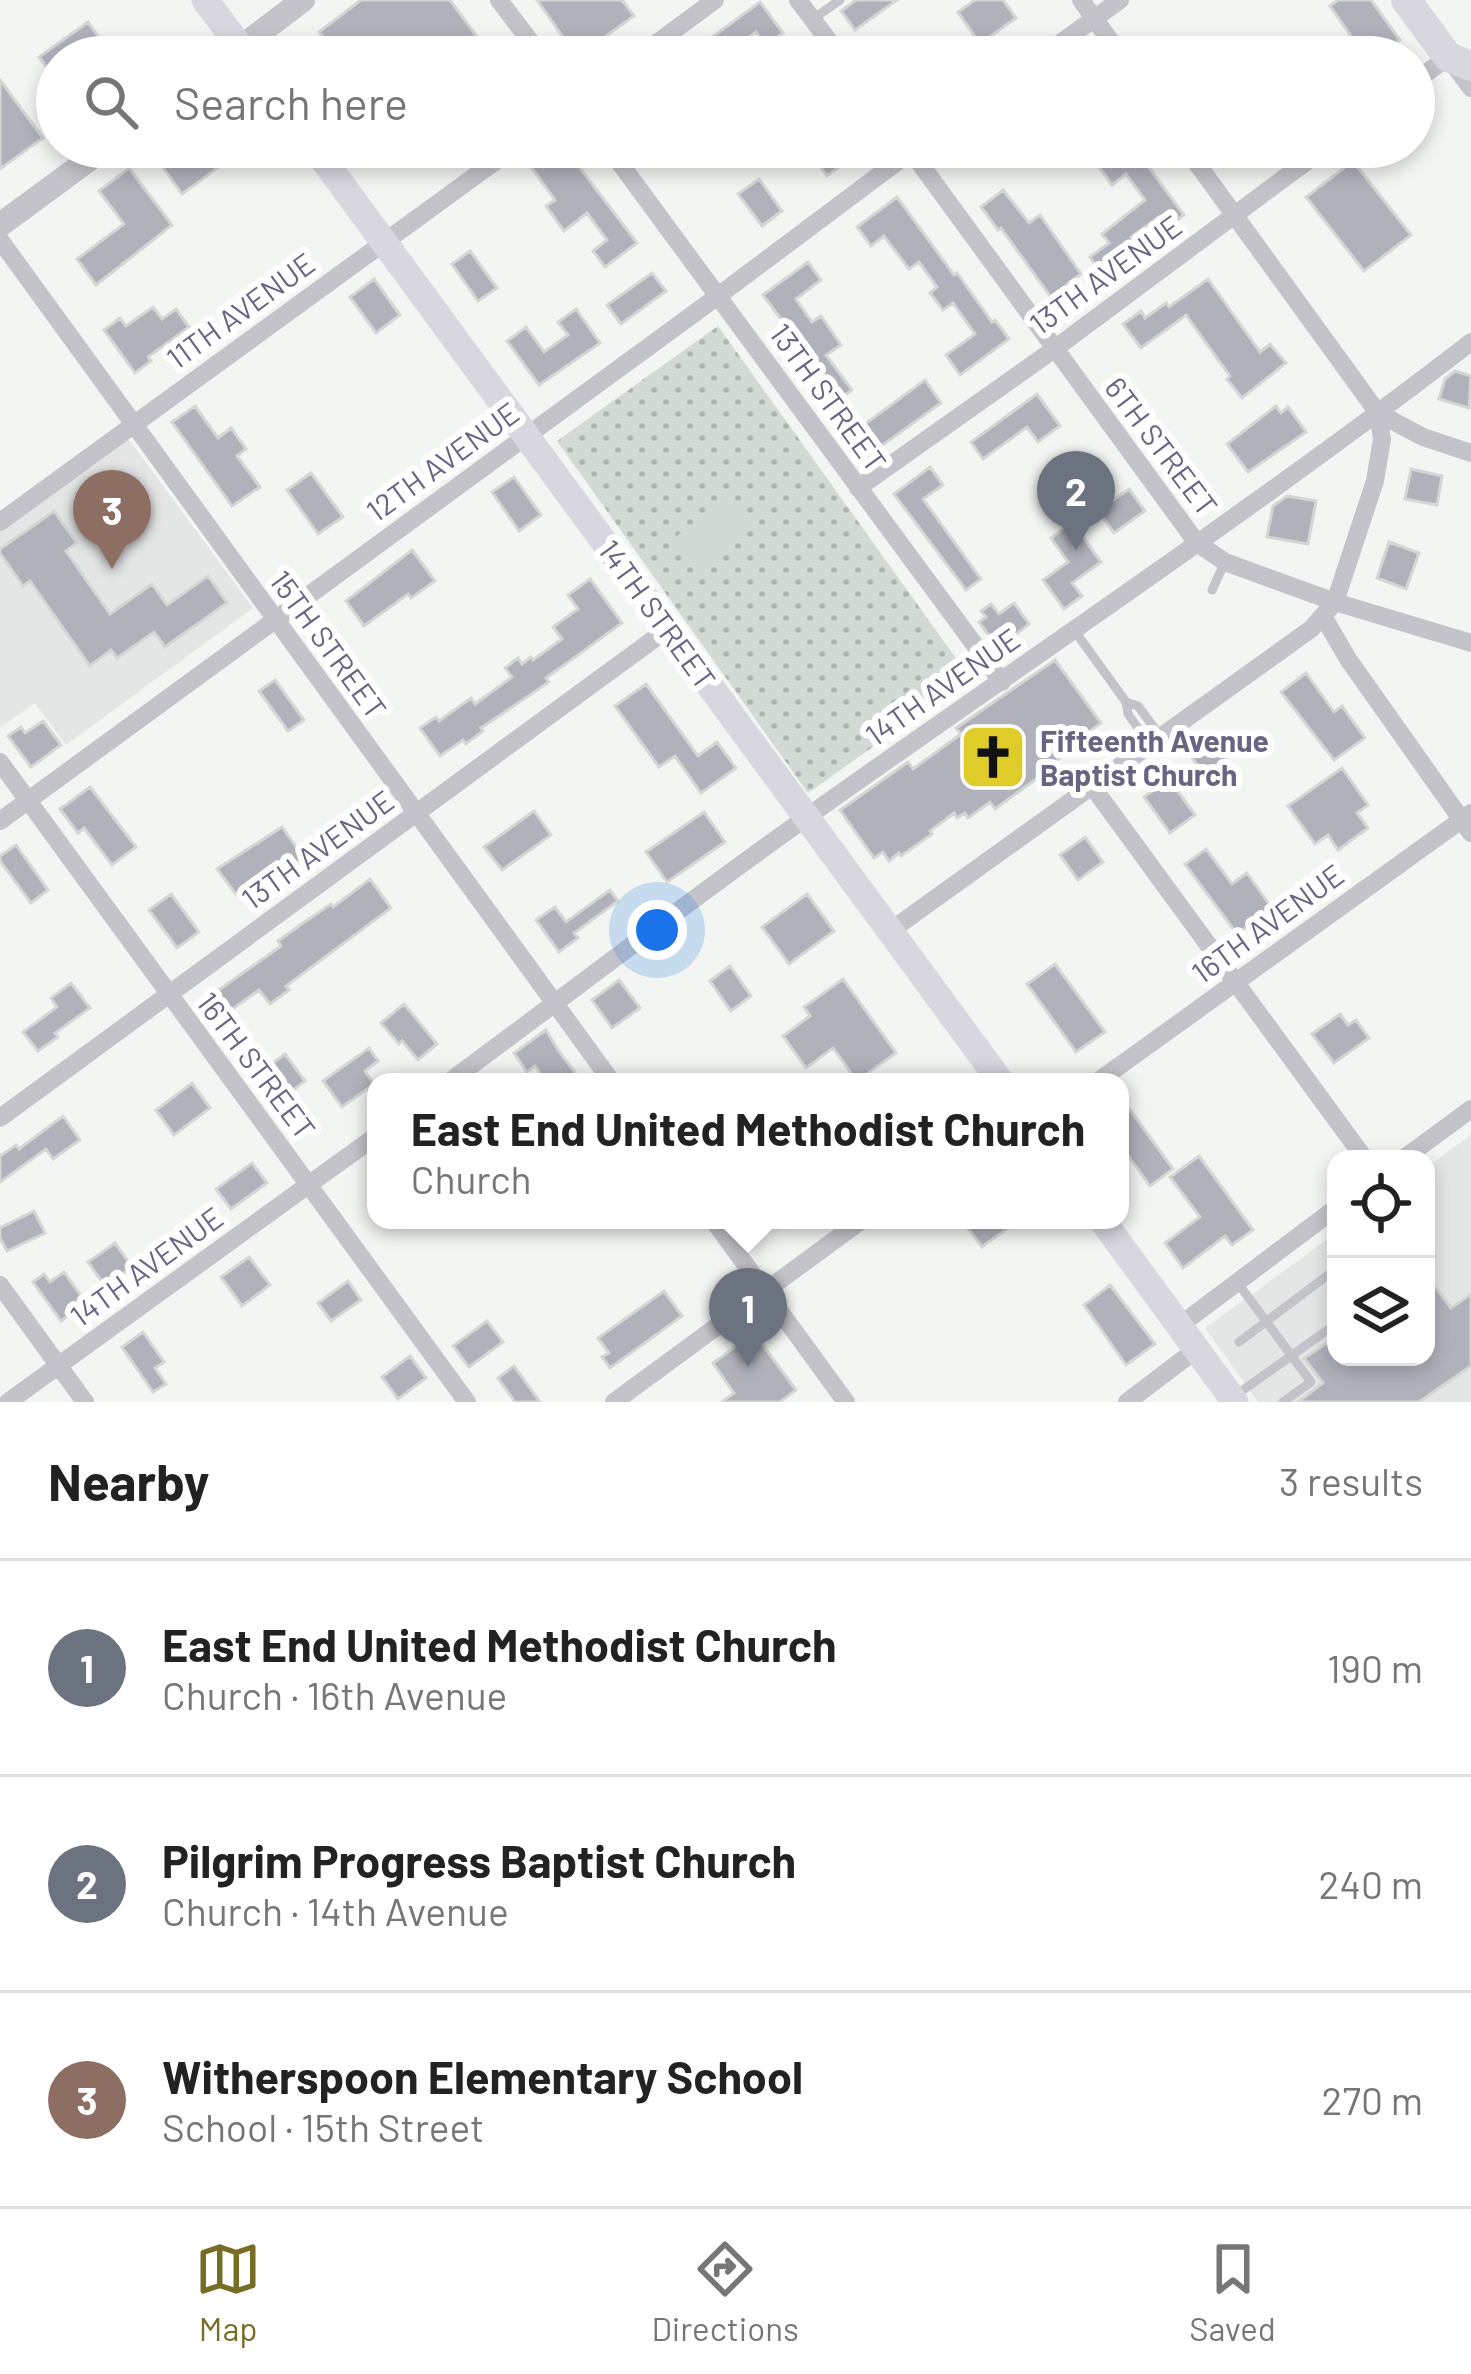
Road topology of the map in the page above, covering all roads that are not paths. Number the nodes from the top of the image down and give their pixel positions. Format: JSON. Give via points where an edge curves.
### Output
{"nodes":[{"id":1,"x":206,"y":0,"type":"edge"},
{"id":2,"x":303,"y":0,"type":"edge"},
{"id":3,"x":500,"y":0,"type":"edge"},
{"id":4,"x":715,"y":0,"type":"edge"},
{"id":5,"x":798,"y":0,"type":"edge"},
{"id":6,"x":840,"y":0,"type":"edge"},
{"id":7,"x":1081,"y":0,"type":"edge"},
{"id":8,"x":1120,"y":0,"type":"edge"},
{"id":9,"x":1406,"y":0,"type":"edge"},
{"id":10,"x":1094,"y":18,"type":"junction"},
{"id":11,"x":813,"y":19,"type":"junction"},
{"id":12,"x":228,"y":36,"type":"edge"},
{"id":13,"x":260,"y":36,"type":"edge"},
{"id":14,"x":527,"y":36,"type":"edge"},
{"id":15,"x":666,"y":36,"type":"edge"},
{"id":16,"x":826,"y":36,"type":"edge"},
{"id":17,"x":1070,"y":36,"type":"edge"},
{"id":18,"x":1107,"y":36,"type":"edge"},
{"id":19,"x":1459,"y":61,"type":"edge"},
{"id":20,"x":1471,"y":88,"type":"edge"},
{"id":21,"x":77,"y":168,"type":"edge"},
{"id":22,"x":329,"y":168,"type":"edge"},
{"id":23,"x":485,"y":168,"type":"edge"},
{"id":24,"x":624,"y":168,"type":"edge"},
{"id":25,"x":886,"y":168,"type":"edge"},
{"id":26,"x":926,"y":168,"type":"edge"},
{"id":27,"x":1200,"y":168,"type":"edge"},
{"id":28,"x":1298,"y":168,"type":"edge"},
{"id":29,"x":1234,"y":216,"type":"junction"},
{"id":30,"x":0,"y":225,"type":"edge"},
{"id":31,"x":0,"y":240,"type":"edge"},
{"id":32,"x":384,"y":242,"type":"junction"},
{"id":33,"x":718,"y":296,"type":"junction"},
{"id":34,"x":1471,"y":342,"type":"edge"},
{"id":35,"x":1054,"y":350,"type":"junction"},
{"id":36,"x":1378,"y":413,"type":"junction"},
{"id":37,"x":133,"y":425,"type":"junction"},
{"id":38,"x":527,"y":436,"type":"junction"},
{"id":39,"x":1471,"y":453,"type":"edge"},
{"id":40,"x":858,"y":488,"type":"junction"},
{"id":41,"x":0,"y":521,"type":"edge"},
{"id":42,"x":1197,"y":543,"type":"junction"},
{"id":43,"x":1225,"y":562,"type":"junction"},
{"id":44,"x":1212,"y":590,"type":"dead end"},
{"id":45,"x":1329,"y":609,"type":"junction"},
{"id":46,"x":274,"y":620,"type":"junction"},
{"id":47,"x":669,"y":628,"type":"junction"},
{"id":48,"x":1074,"y":630,"type":"junction"},
{"id":49,"x":1471,"y":643,"type":"edge"},
{"id":50,"x":1002,"y":682,"type":"junction"},
{"id":51,"x":1156,"y":741,"type":"junction"},
{"id":52,"x":0,"y":762,"type":"edge"},
{"id":53,"x":1093,"y":786,"type":"junction"},
{"id":54,"x":28,"y":801,"type":"junction"},
{"id":55,"x":416,"y":814,"type":"junction"},
{"id":56,"x":806,"y":818,"type":"junction"},
{"id":57,"x":0,"y":821,"type":"edge"},
{"id":58,"x":1468,"y":822,"type":"edge"},
{"id":59,"x":890,"y":931,"type":"junction"},
{"id":60,"x":1237,"y":982,"type":"junction"},
{"id":61,"x":167,"y":994,"type":"junction"},
{"id":62,"x":555,"y":1004,"type":"junction"},
{"id":63,"x":461,"y":1073,"type":"edge"},
{"id":64,"x":605,"y":1073,"type":"edge"},
{"id":65,"x":994,"y":1073,"type":"edge"},
{"id":66,"x":1110,"y":1073,"type":"edge"},
{"id":67,"x":1471,"y":1109,"type":"edge"},
{"id":68,"x":0,"y":1118,"type":"edge"},
{"id":69,"x":367,"y":1143,"type":"edge"},
{"id":70,"x":1358,"y":1150,"type":"edge"},
{"id":71,"x":1414,"y":1150,"type":"edge"},
{"id":72,"x":309,"y":1186,"type":"junction"},
{"id":73,"x":1327,"y":1215,"type":"edge"},
{"id":74,"x":720,"y":1229,"type":"edge"},
{"id":75,"x":850,"y":1229,"type":"edge"},
{"id":76,"x":1109,"y":1229,"type":"edge"},
{"id":77,"x":1327,"y":1276,"type":"edge"},
{"id":78,"x":1238,"y":1282,"type":"junction"},
{"id":79,"x":0,"y":1286,"type":"edge"},
{"id":80,"x":766,"y":1291,"type":"junction"},
{"id":81,"x":1266,"y":1322,"type":"junction"},
{"id":82,"x":1179,"y":1326,"type":"junction"},
{"id":83,"x":1327,"y":1331,"type":"edge"},
{"id":84,"x":1239,"y":1342,"type":"dead end"},
{"id":85,"x":1197,"y":1349,"type":"junction"},
{"id":86,"x":1291,"y":1357,"type":"junction"},
{"id":87,"x":58,"y":1365,"type":"junction"},
{"id":88,"x":1234,"y":1400,"type":"edge"},
{"id":89,"x":8,"y":1402,"type":"edge"},
{"id":90,"x":85,"y":1402,"type":"edge"},
{"id":91,"x":466,"y":1402,"type":"edge"},
{"id":92,"x":614,"y":1402,"type":"edge"},
{"id":93,"x":847,"y":1402,"type":"edge"},
{"id":94,"x":1127,"y":1402,"type":"edge"},
{"id":95,"x":1283,"y":1402,"type":"edge"}],
"edges":[{"from":1,"to":12,"type":"main road"},
{"from":2,"to":13,"type":"street"},
{"from":3,"to":14,"type":"street"},
{"from":4,"to":15,"type":"street"},
{"from":5,"to":11,"type":"street"},
{"from":6,"to":11,"type":"lane"},
{"from":7,"to":10,"type":"street"},
{"from":8,"to":10,"type":"street"},
{"from":9,"to":19,"type":"main road"},
{"from":10,"to":17,"type":"street"},
{"from":10,"to":18,"type":"street"},
{"from":11,"to":16,"type":"street"},
{"from":19,"to":20,"type":"street"},
{"from":21,"to":30,"type":"street"},
{"from":22,"to":32,"type":"main road","name":"14TH STREET"},
{"from":23,"to":32,"type":"street","name":"11TH AVENUE"},
{"from":24,"to":33,"type":"street","name":"13TH STREET"},
{"from":25,"to":33,"type":"street","name":"12TH AVENUE"},
{"from":26,"to":35,"type":"street","name":"6TH STREET"},
{"from":27,"to":29,"type":"street"},
{"from":28,"to":29,"type":"street","name":"13TH AVENUE"},
{"from":29,"to":35,"type":"street","name":"13TH AVENUE"},
{"from":29,"to":36,"type":"street"},
{"from":31,"to":37,"type":"street","name":"15TH STREET"},
{"from":32,"to":37,"type":"street","name":"11TH AVENUE"},
{"from":32,"to":38,"type":"main road","name":"14TH STREET"},
{"from":33,"to":38,"type":"street","name":"12TH AVENUE"},
{"from":33,"to":40,"type":"street","name":"13TH STREET"},
{"from":34,"to":36,"type":"street","name":"14TH AVENUE"},
{"from":35,"to":40,"type":"street","name":"13TH AVENUE"},
{"from":35,"to":42,"type":"street","name":"6TH STREET"},
{"from":36,"to":39,"type":"street"},
{"from":36,"to":42,"type":"street","name":"14TH AVENUE"},
{"from":36,"to":45,"type":"street","via":[[1375,481]]},
{"from":37,"to":41,"type":"street","name":"11TH AVENUE"},
{"from":37,"to":46,"type":"street","name":"15TH STREET"},
{"from":38,"to":46,"type":"street","name":"12TH AVENUE"},
{"from":38,"to":47,"type":"main road","name":"14TH STREET"},
{"from":40,"to":50,"type":"street","name":"13TH STREET"},
{"from":42,"to":43,"type":"street","name":"6TH STREET"},
{"from":42,"to":48,"type":"street","name":"14TH AVENUE"},
{"from":43,"to":44,"type":"lane"},
{"from":43,"to":45,"type":"street","name":"6TH STREET"},
{"from":45,"to":49,"type":"street","name":"6TH STREET"},
{"from":45,"to":51,"type":"street"},
{"from":45,"to":58,"type":"street","via":[[1348,659]]},
{"from":46,"to":54,"type":"street","name":"12TH AVENUE"},
{"from":46,"to":55,"type":"street","name":"15TH STREET"},
{"from":47,"to":55,"type":"street","name":"13TH AVENUE"},
{"from":47,"to":56,"type":"main road","name":"14TH STREET"},
{"from":48,"to":50,"type":"street","name":"14TH AVENUE"},
{"from":48,"to":51,"type":"lane","via":[[1126,702],[1138,706]]},
{"from":50,"to":56,"type":"street","name":"14TH AVENUE"},
{"from":51,"to":53,"type":"street"},
{"from":52,"to":54,"type":"street","name":"16TH STREET"},
{"from":53,"to":59,"type":"street"},
{"from":53,"to":60,"type":"street"},
{"from":54,"to":57,"type":"street","name":"12TH AVENUE"},
{"from":54,"to":61,"type":"street","name":"16TH STREET"},
{"from":55,"to":61,"type":"street","name":"13TH AVENUE"},
{"from":55,"to":62,"type":"street","name":"15TH STREET"},
{"from":56,"to":59,"type":"main road","name":"14TH STREET"},
{"from":56,"to":62,"type":"street","name":"14TH AVENUE"},
{"from":58,"to":60,"type":"street","name":"16TH AVENUE"},
{"from":59,"to":65,"type":"main road","name":"14TH STREET"},
{"from":60,"to":66,"type":"street","name":"16TH AVENUE"},
{"from":60,"to":70,"type":"street"},
{"from":61,"to":68,"type":"street","name":"13TH AVENUE"},
{"from":61,"to":72,"type":"street","name":"16TH STREET"},
{"from":62,"to":63,"type":"street","name":"14TH AVENUE"},
{"from":62,"to":64,"type":"street","name":"15TH STREET"},
{"from":67,"to":71,"type":"street"},
{"from":69,"to":72,"type":"street","name":"14TH AVENUE"},
{"from":72,"to":87,"type":"street","name":"14TH AVENUE"},
{"from":72,"to":91,"type":"street","name":"16TH STREET"},
{"from":73,"to":78,"type":"street"},
{"from":74,"to":80,"type":"street"},
{"from":75,"to":80,"type":"street"},
{"from":76,"to":82,"type":"main road"},
{"from":77,"to":81,"type":"lane"},
{"from":78,"to":81,"type":"lane"},
{"from":78,"to":82,"type":"street"},
{"from":79,"to":87,"type":"street"},
{"from":80,"to":92,"type":"street"},
{"from":80,"to":93,"type":"street"},
{"from":81,"to":84,"type":"lane"},
{"from":81,"to":86,"type":"lane"},
{"from":82,"to":85,"type":"main road"},
{"from":83,"to":86,"type":"lane"},
{"from":85,"to":88,"type":"main road"},
{"from":85,"to":94,"type":"street"},
{"from":86,"to":88,"type":"lane"},
{"from":86,"to":95,"type":"lane","via":[[1314,1385]]},
{"from":87,"to":89,"type":"street","name":"14TH AVENUE"},
{"from":87,"to":90,"type":"street"}]}
